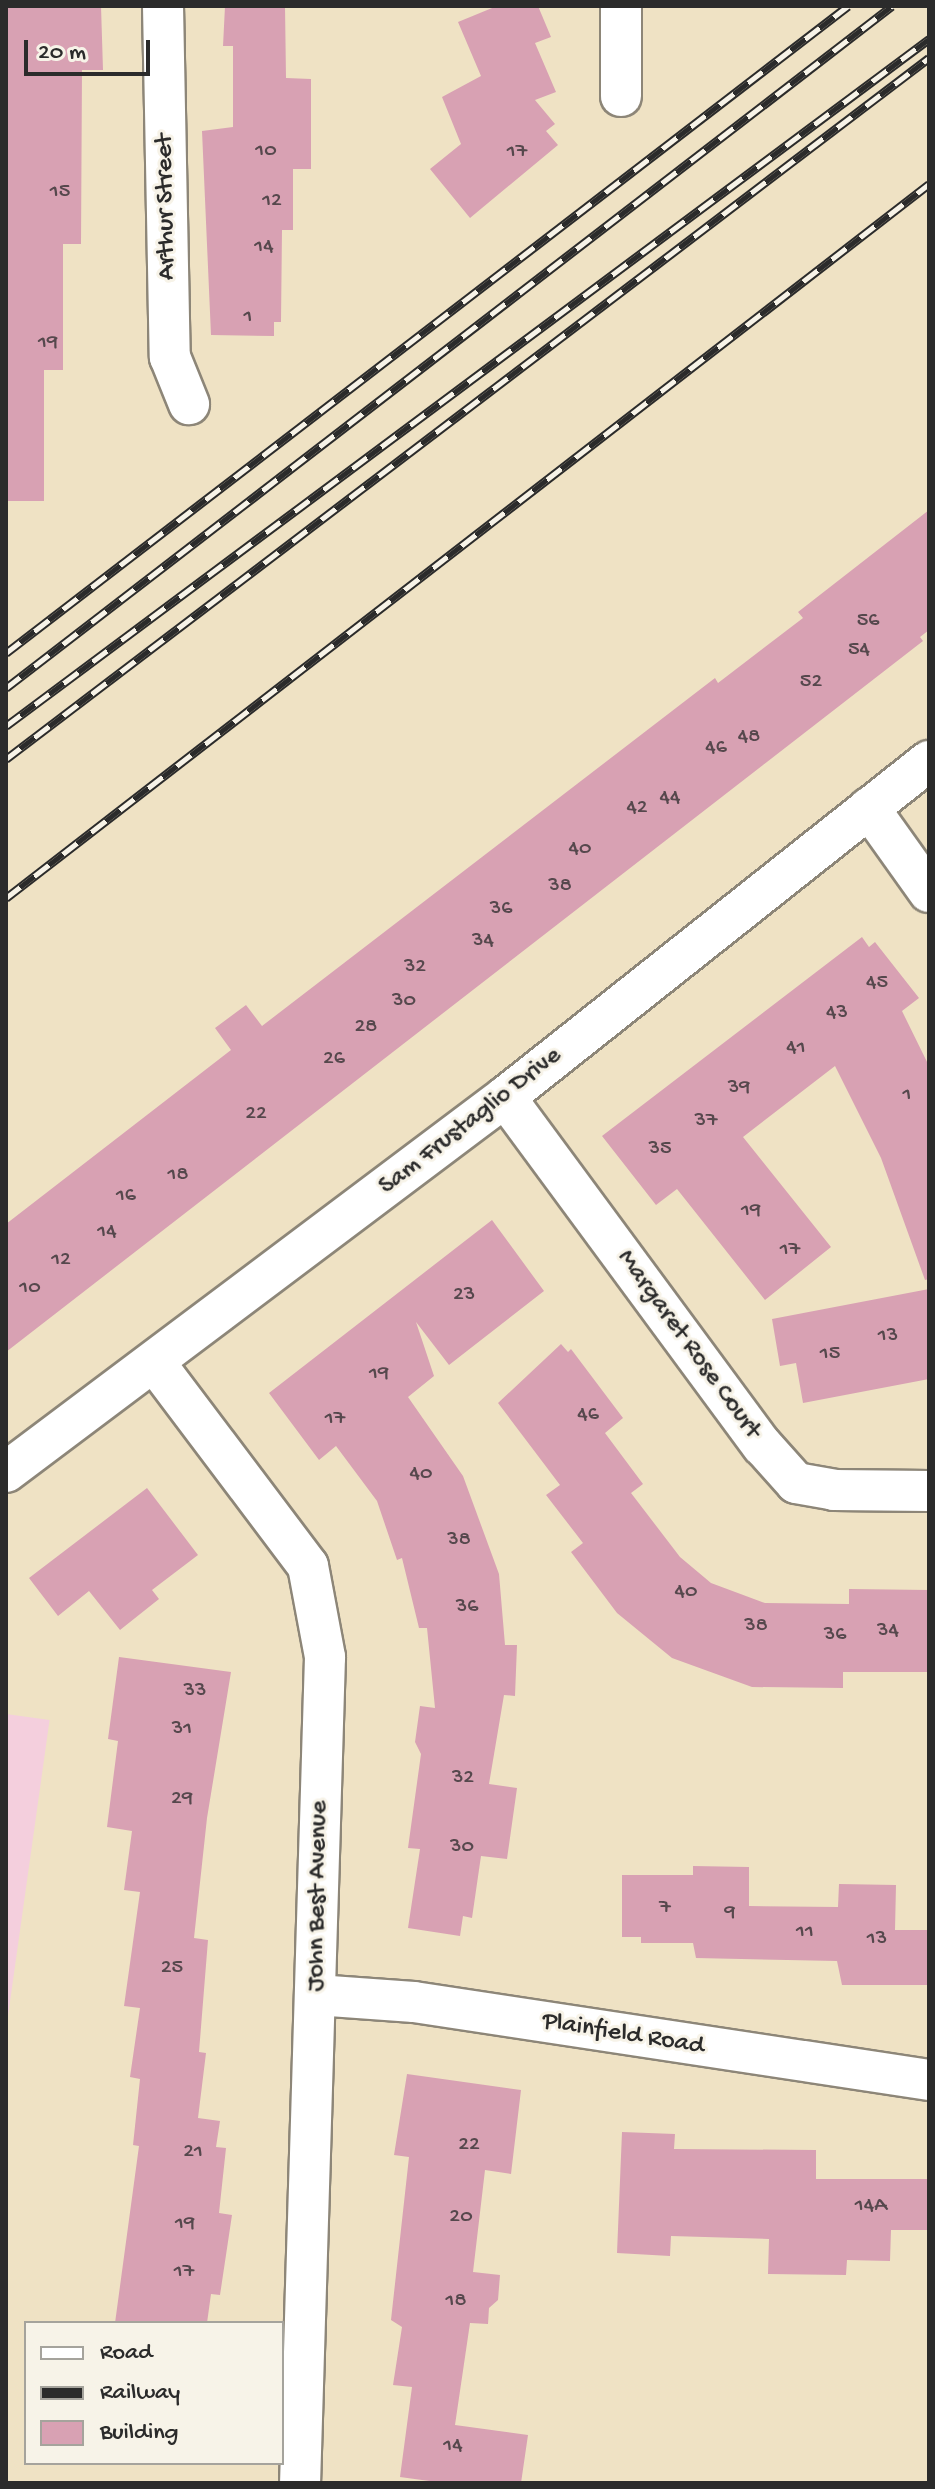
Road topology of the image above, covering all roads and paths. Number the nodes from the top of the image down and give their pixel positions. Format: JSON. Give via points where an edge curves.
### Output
{"nodes":[{"id":1,"x":163,"y":6,"type":"edge"},
{"id":2,"x":621,"y":6,"type":"edge"},
{"id":3,"x":621,"y":96,"type":"dead end"},
{"id":4,"x":189,"y":404,"type":"dead end"},
{"id":5,"x":929,"y":761,"type":"edge"},
{"id":6,"x":869,"y":808,"type":"junction"},
{"id":7,"x":929,"y":892,"type":"edge"},
{"id":8,"x":505,"y":1097,"type":"junction"},
{"id":9,"x":155,"y":1363,"type":"junction"},
{"id":10,"x":6,"y":1472,"type":"edge"},
{"id":11,"x":929,"y":1491,"type":"edge"},
{"id":12,"x":316,"y":1995,"type":"junction"},
{"id":13,"x":929,"y":2080,"type":"edge"},
{"id":14,"x":300,"y":2483,"type":"edge"}],
"edges":[{"from":1,"to":4,"type":"street","name":"Arthur Street","via":[[170,357]]},
{"from":2,"to":3,"type":"street"},
{"from":5,"to":6,"type":"street","name":"Sam Frustaglio Drive"},
{"from":6,"to":7,"type":"street"},
{"from":6,"to":8,"type":"street","name":"Sam Frustaglio Drive"},
{"from":8,"to":9,"type":"street","name":"Sam Frustaglio Drive"},
{"from":8,"to":11,"type":"street","name":"Margaret Rose Court","via":[[752,1432],[796,1483],[834,1490]]},
{"from":9,"to":10,"type":"street","name":"Sam Frustaglio Drive"},
{"from":9,"to":12,"type":"street","name":"John Best Avenue","via":[[308,1566],[325,1657]]},
{"from":12,"to":13,"type":"street","name":"Plainfield Road","via":[[414,2002]]},
{"from":12,"to":14,"type":"street","name":"John Best Avenue"}]}
